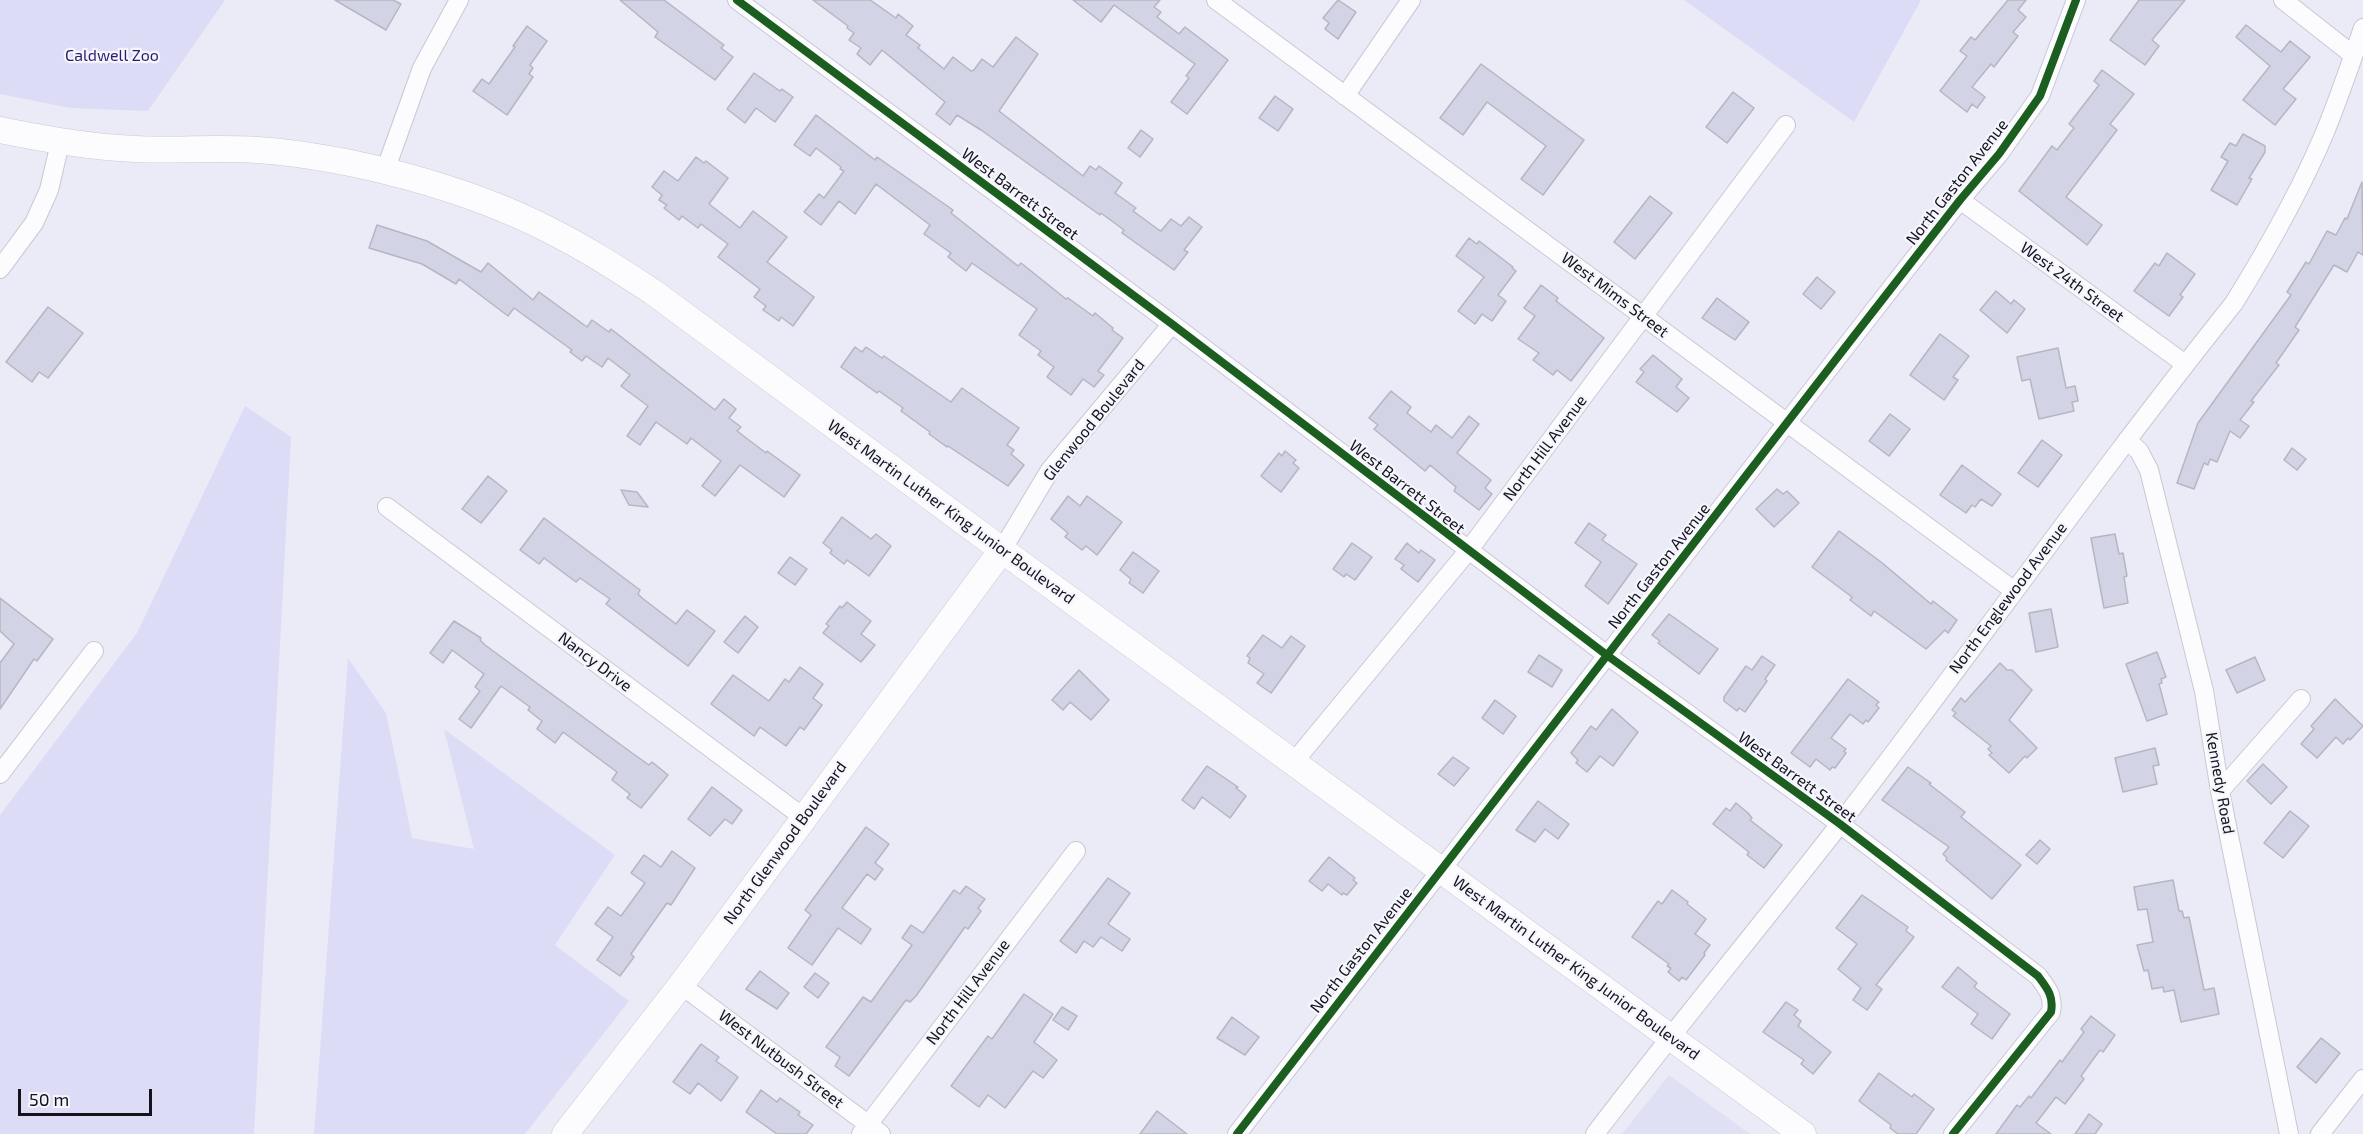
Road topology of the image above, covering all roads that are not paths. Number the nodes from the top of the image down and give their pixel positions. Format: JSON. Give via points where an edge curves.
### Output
{"nodes":[{"id":1,"x":459,"y":0,"type":"edge"},
{"id":2,"x":737,"y":0,"type":"edge"},
{"id":3,"x":1216,"y":0,"type":"edge"},
{"id":4,"x":1412,"y":0,"type":"edge"},
{"id":5,"x":2076,"y":0,"type":"edge"},
{"id":6,"x":2283,"y":0,"type":"edge"},
{"id":7,"x":2363,"y":28,"type":"edge"},
{"id":8,"x":2354,"y":55,"type":"junction"},
{"id":9,"x":1345,"y":96,"type":"junction"},
{"id":10,"x":1786,"y":125,"type":"dead end"},
{"id":11,"x":0,"y":130,"type":"edge"},
{"id":12,"x":60,"y":142,"type":"junction"},
{"id":13,"x":385,"y":171,"type":"junction"},
{"id":14,"x":1960,"y":200,"type":"junction"},
{"id":15,"x":0,"y":269,"type":"edge"},
{"id":16,"x":1644,"y":316,"type":"junction"},
{"id":17,"x":1172,"y":324,"type":"junction"},
{"id":18,"x":2185,"y":364,"type":"junction"},
{"id":19,"x":1786,"y":424,"type":"junction"},
{"id":20,"x":2127,"y":440,"type":"junction"},
{"id":21,"x":387,"y":507,"type":"dead end"},
{"id":22,"x":1002,"y":550,"type":"junction"},
{"id":23,"x":1468,"y":551,"type":"junction"},
{"id":24,"x":2013,"y":590,"type":"junction"},
{"id":25,"x":94,"y":651,"type":"dead end"},
{"id":26,"x":1608,"y":656,"type":"junction"},
{"id":27,"x":2301,"y":699,"type":"dead end"},
{"id":28,"x":1293,"y":763,"type":"junction"},
{"id":29,"x":0,"y":774,"type":"edge"},
{"id":30,"x":2220,"y":791,"type":"junction"},
{"id":31,"x":803,"y":817,"type":"junction"},
{"id":32,"x":1840,"y":824,"type":"junction"},
{"id":33,"x":1076,"y":851,"type":"dead end"},
{"id":34,"x":1440,"y":869,"type":"junction"},
{"id":35,"x":681,"y":985,"type":"junction"},
{"id":36,"x":1669,"y":1037,"type":"junction"},
{"id":37,"x":2363,"y":1079,"type":"edge"},
{"id":38,"x":870,"y":1131,"type":"edge"},
{"id":39,"x":565,"y":1134,"type":"edge"},
{"id":40,"x":1237,"y":1134,"type":"edge"},
{"id":41,"x":1595,"y":1134,"type":"edge"},
{"id":42,"x":1803,"y":1134,"type":"edge"},
{"id":43,"x":1953,"y":1134,"type":"edge"},
{"id":44,"x":2289,"y":1134,"type":"edge"},
{"id":45,"x":2320,"y":1134,"type":"edge"}],
"edges":[{"from":1,"to":13,"type":"street","via":[[422,68]]},
{"from":2,"to":17,"type":"street","name":"West Barrett Street"},
{"from":3,"to":9,"type":"street","name":"West Mims Street"},
{"from":4,"to":9,"type":"street"},
{"from":5,"to":14,"type":"street","name":"North Gaston Avenue","via":[[2040,96]]},
{"from":6,"to":8,"type":"street"},
{"from":7,"to":8,"type":"street","name":"North Englewood Avenue"},
{"from":8,"to":18,"type":"street","name":"North Englewood Avenue","via":[[2325,132],[2266,252],[2234,303]]},
{"from":9,"to":16,"type":"street","name":"West Mims Street"},
{"from":10,"to":16,"type":"street","name":"North Hill Avenue"},
{"from":11,"to":12,"type":"main road","name":"West Martin Luther King Junior Boulevard"},
{"from":12,"to":13,"type":"main road","name":"West Martin Luther King Junior Boulevard","via":[[136,149],[260,150],[318,156]]},
{"from":12,"to":15,"type":"street","via":[[49,189],[34,223]]},
{"from":13,"to":22,"type":"main road","name":"West Martin Luther King Junior Boulevard","via":[[460,193],[518,216],[599,257],[662,299]]},
{"from":14,"to":18,"type":"street","name":"West 24th Street"},
{"from":14,"to":19,"type":"street","name":"North Gaston Avenue"},
{"from":16,"to":19,"type":"street","name":"West Mims Street"},
{"from":16,"to":23,"type":"street","name":"North Hill Avenue"},
{"from":17,"to":22,"type":"street","name":"Glenwood Boulevard","via":[[1050,470]]},
{"from":17,"to":23,"type":"street","name":"West Barrett Street"},
{"from":18,"to":20,"type":"street","name":"North Englewood Avenue"},
{"from":19,"to":24,"type":"street","name":"West Mims Street"},
{"from":19,"to":26,"type":"street","name":"North Gaston Avenue"},
{"from":20,"to":24,"type":"street","name":"North Englewood Avenue"},
{"from":20,"to":30,"type":"street","name":"Kennedy Road","via":[[2149,470],[2204,691]]},
{"from":21,"to":31,"type":"street","name":"Nancy Drive"},
{"from":22,"to":28,"type":"main road","name":"West Martin Luther King Junior Boulevard"},
{"from":22,"to":31,"type":"main road","name":"North Glenwood Boulevard"},
{"from":23,"to":26,"type":"street","name":"West Barrett Street"},
{"from":23,"to":28,"type":"street","name":"North Hill Avenue"},
{"from":24,"to":32,"type":"street","name":"North Englewood Avenue"},
{"from":25,"to":29,"type":"street"},
{"from":26,"to":32,"type":"street","name":"West Barrett Street"},
{"from":26,"to":34,"type":"street","name":"North Gaston Avenue"},
{"from":27,"to":30,"type":"street"},
{"from":28,"to":34,"type":"main road","name":"West Martin Luther King Junior Boulevard"},
{"from":30,"to":44,"type":"street","name":"Kennedy Road"},
{"from":31,"to":35,"type":"main road","name":"North Glenwood Boulevard"},
{"from":32,"to":36,"type":"street","name":"North Englewood Avenue"},
{"from":32,"to":43,"type":"street","name":"West Barrett Street","via":[[2038,976],[2053,1002],[2051,1012]]},
{"from":33,"to":38,"type":"street","name":"North Hill Avenue"},
{"from":34,"to":36,"type":"main road","name":"West Martin Luther King Junior Boulevard"},
{"from":34,"to":40,"type":"street","name":"North Gaston Avenue"},
{"from":35,"to":38,"type":"street","name":"West Nutbush Street"},
{"from":35,"to":39,"type":"main road","name":"North Glenwood Boulevard"},
{"from":36,"to":41,"type":"street","name":"North Englewood Avenue"},
{"from":36,"to":42,"type":"main road","name":"West Martin Luther King Junior Boulevard"},
{"from":37,"to":45,"type":"street"}]}
